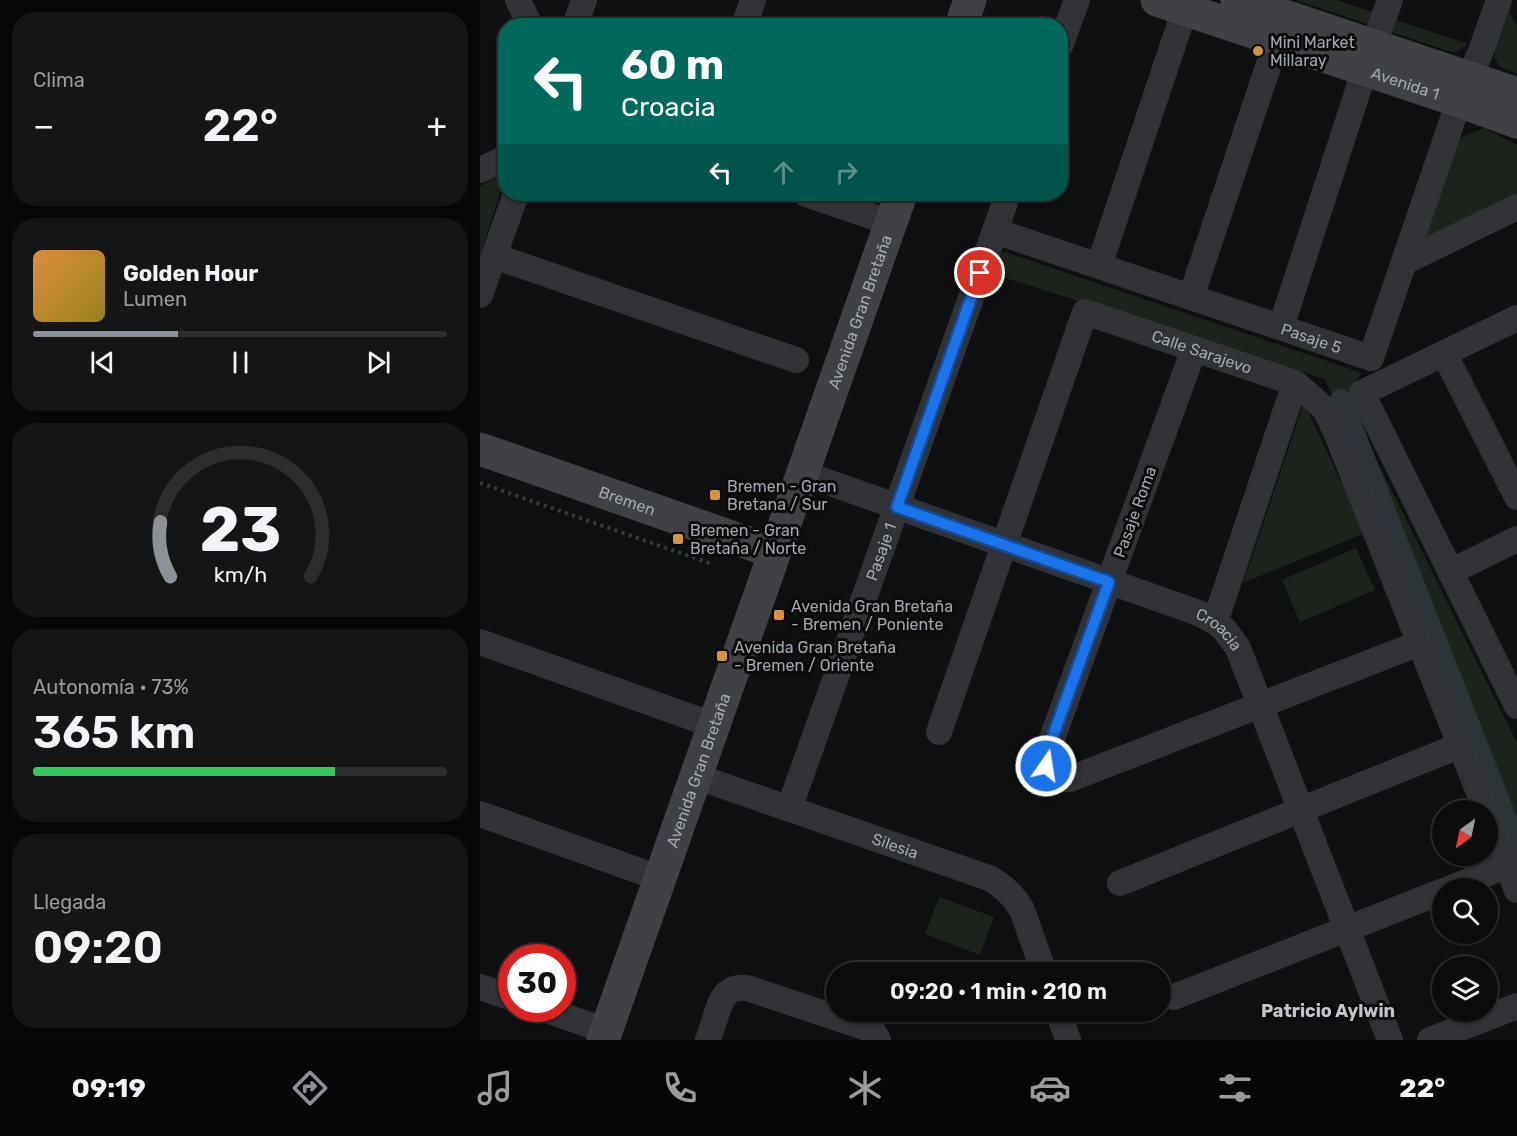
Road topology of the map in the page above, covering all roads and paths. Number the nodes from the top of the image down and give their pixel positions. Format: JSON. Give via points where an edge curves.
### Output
{"nodes":[{"id":1,"x":518,"y":0,"type":"edge"},
{"id":2,"x":584,"y":0,"type":"edge"},
{"id":3,"x":753,"y":0,"type":"edge"},
{"id":4,"x":970,"y":0,"type":"edge"},
{"id":5,"x":1077,"y":0,"type":"edge"},
{"id":6,"x":1237,"y":0,"type":"edge"},
{"id":7,"x":1389,"y":0,"type":"edge"},
{"id":8,"x":1499,"y":0,"type":"edge"},
{"id":9,"x":1171,"y":5,"type":"edge"},
{"id":10,"x":526,"y":18,"type":"edge"},
{"id":11,"x":578,"y":18,"type":"edge"},
{"id":12,"x":747,"y":18,"type":"edge"},
{"id":13,"x":964,"y":18,"type":"edge"},
{"id":14,"x":1282,"y":18,"type":"edge"},
{"id":15,"x":1068,"y":24,"type":"edge"},
{"id":16,"x":1369,"y":58,"type":"junction"},
{"id":17,"x":1464,"y":89,"type":"junction"},
{"id":18,"x":1517,"y":94,"type":"edge"},
{"id":19,"x":1517,"y":122,"type":"edge"},
{"id":20,"x":498,"y":162,"type":"edge"},
{"id":21,"x":480,"y":170,"type":"edge"},
{"id":22,"x":514,"y":201,"type":"edge"},
{"id":23,"x":851,"y":201,"type":"edge"},
{"id":24,"x":1006,"y":201,"type":"edge"},
{"id":25,"x":1517,"y":207,"type":"edge"},
{"id":26,"x":896,"y":208,"type":"edge"},
{"id":27,"x":995,"y":231,"type":"junction"},
{"id":28,"x":494,"y":256,"type":"junction"},
{"id":29,"x":1404,"y":262,"type":"junction"},
{"id":30,"x":1099,"y":266,"type":"junction"},
{"id":31,"x":480,"y":295,"type":"edge"},
{"id":32,"x":1191,"y":297,"type":"junction"},
{"id":33,"x":1517,"y":318,"type":"edge"},
{"id":34,"x":1281,"y":327,"type":"junction"},
{"id":35,"x":1194,"y":349,"type":"junction"},
{"id":36,"x":1444,"y":353,"type":"junction"},
{"id":37,"x":1371,"y":358,"type":"junction"},
{"id":38,"x":795,"y":360,"type":"dead end"},
{"id":39,"x":1387,"y":381,"type":"junction"},
{"id":40,"x":1295,"y":383,"type":"junction"},
{"id":41,"x":480,"y":449,"type":"edge"},
{"id":42,"x":802,"y":473,"type":"junction"},
{"id":43,"x":480,"y":483,"type":"edge"},
{"id":44,"x":1517,"y":497,"type":"edge"},
{"id":45,"x":897,"y":507,"type":"junction"},
{"id":46,"x":1517,"y":539,"type":"edge"},
{"id":47,"x":1003,"y":545,"type":"junction"},
{"id":48,"x":774,"y":552,"type":"junction"},
{"id":49,"x":712,"y":564,"type":"dead end"},
{"id":50,"x":1450,"y":572,"type":"junction"},
{"id":51,"x":1109,"y":582,"type":"junction"},
{"id":52,"x":1215,"y":622,"type":"junction"},
{"id":53,"x":480,"y":642,"type":"edge"},
{"id":54,"x":1420,"y":643,"type":"junction"},
{"id":55,"x":1261,"y":705,"type":"junction"},
{"id":56,"x":1517,"y":706,"type":"edge"},
{"id":57,"x":713,"y":725,"type":"junction"},
{"id":58,"x":939,"y":732,"type":"dead end"},
{"id":59,"x":1461,"y":745,"type":"junction"},
{"id":60,"x":695,"y":776,"type":"junction"},
{"id":61,"x":1482,"y":800,"type":"edge"},
{"id":62,"x":789,"y":809,"type":"junction"},
{"id":63,"x":1302,"y":810,"type":"junction"},
{"id":64,"x":480,"y":814,"type":"edge"},
{"id":65,"x":1498,"y":840,"type":"edge"},
{"id":66,"x":1508,"y":865,"type":"junction"},
{"id":67,"x":659,"y":878,"type":"junction"},
{"id":68,"x":1476,"y":878,"type":"edge"},
{"id":69,"x":1120,"y":883,"type":"dead end"},
{"id":70,"x":1517,"y":890,"type":"edge"},
{"id":71,"x":1432,"y":895,"type":"edge"},
{"id":72,"x":1347,"y":929,"type":"junction"},
{"id":73,"x":1040,"y":962,"type":"edge"},
{"id":74,"x":480,"y":987,"type":"edge"},
{"id":75,"x":498,"y":993,"type":"edge"},
{"id":76,"x":1174,"y":997,"type":"dead end"},
{"id":77,"x":1517,"y":1006,"type":"edge"},
{"id":78,"x":574,"y":1022,"type":"edge"},
{"id":79,"x":1062,"y":1022,"type":"edge"},
{"id":80,"x":604,"y":1035,"type":"edge"},
{"id":81,"x":708,"y":1040,"type":"edge"},
{"id":82,"x":878,"y":1040,"type":"edge"},
{"id":83,"x":1068,"y":1040,"type":"edge"},
{"id":84,"x":1390,"y":1040,"type":"edge"},
{"id":85,"x":1430,"y":1040,"type":"edge"}],
"edges":[{"from":1,"to":10,"type":"street"},
{"from":2,"to":11,"type":"street"},
{"from":3,"to":12,"type":"street"},
{"from":4,"to":13,"type":"main road"},
{"from":5,"to":15,"type":"street"},
{"from":6,"to":14,"type":"main road","name":"Avenida 1"},
{"from":7,"to":16,"type":"street"},
{"from":8,"to":17,"type":"street"},
{"from":9,"to":14,"type":"main road","name":"Avenida 1"},
{"from":9,"to":30,"type":"street"},
{"from":14,"to":16,"type":"main road","name":"Avenida 1"},
{"from":14,"to":32,"type":"street"},
{"from":16,"to":17,"type":"main road","name":"Avenida 1"},
{"from":16,"to":34,"type":"street"},
{"from":17,"to":18,"type":"main road","name":"Avenida 1"},
{"from":17,"to":19,"type":"main road","name":"Avenida 1"},
{"from":17,"to":29,"type":"street"},
{"from":20,"to":21,"type":"street"},
{"from":22,"to":28,"type":"street"},
{"from":23,"to":26,"type":"street"},
{"from":24,"to":27,"type":"street","name":"Pasaje 1"},
{"from":25,"to":29,"type":"street"},
{"from":26,"to":42,"type":"main road","name":"Avenida Gran Bretaña"},
{"from":27,"to":30,"type":"street","name":"Pasaje 5"},
{"from":27,"to":45,"type":"street","name":"Pasaje 1"},
{"from":28,"to":31,"type":"street"},
{"from":28,"to":38,"type":"street"},
{"from":29,"to":37,"type":"street"},
{"from":30,"to":32,"type":"street","name":"Pasaje 5"},
{"from":32,"to":34,"type":"street","name":"Pasaje 5"},
{"from":33,"to":36,"type":"street"},
{"from":34,"to":37,"type":"street","name":"Pasaje 5"},
{"from":35,"to":40,"type":"street","name":"Calle Sarajevo"},
{"from":35,"to":47,"type":"street","name":"Calle Sarajevo","via":[[1085,312]]},
{"from":35,"to":51,"type":"street","name":"Pasaje Roma"},
{"from":36,"to":39,"type":"street"},
{"from":36,"to":44,"type":"street"},
{"from":37,"to":39,"type":"street"},
{"from":39,"to":50,"type":"street","via":[[1362,393]]},
{"from":40,"to":52,"type":"street"},
{"from":40,"to":54,"type":"street","name":"Calle Sarajevo","via":[[1325,410],[1336,432]]},
{"from":41,"to":48,"type":"main road","name":"Bremen"},
{"from":42,"to":45,"type":"street","name":"Croacia"},
{"from":42,"to":48,"type":"main road","name":"Avenida Gran Bretaña"},
{"from":43,"to":49,"type":"path"},
{"from":45,"to":47,"type":"street","name":"Croacia"},
{"from":45,"to":62,"type":"street","name":"Pasaje 1"},
{"from":46,"to":50,"type":"street"},
{"from":47,"to":51,"type":"street","name":"Croacia"},
{"from":47,"to":58,"type":"street","name":"Calle Sarajevo"},
{"from":48,"to":57,"type":"main road","name":"Avenida Gran Bretaña"},
{"from":50,"to":56,"type":"street"},
{"from":51,"to":52,"type":"street","name":"Croacia"},
{"from":51,"to":55,"type":"street","name":"Pasaje Roma","via":[[1046,755],[1046,766],[1052,776],[1070,779]]},
{"from":52,"to":55,"type":"street","name":"Croacia","via":[[1238,648]]},
{"from":53,"to":57,"type":"street"},
{"from":54,"to":55,"type":"street"},
{"from":54,"to":59,"type":"street","name":"Calle Sarajevo"},
{"from":55,"to":63,"type":"street","name":"Croacia"},
{"from":57,"to":60,"type":"main road","name":"Avenida Gran Bretaña"},
{"from":59,"to":61,"type":"street","name":"Calle Sarajevo"},
{"from":59,"to":63,"type":"street"},
{"from":60,"to":62,"type":"street","name":"Silesia"},
{"from":60,"to":67,"type":"main road","name":"Avenida Gran Bretaña"},
{"from":62,"to":73,"type":"street","name":"Silesia","via":[[1000,884],[1022,910]]},
{"from":63,"to":69,"type":"street"},
{"from":63,"to":72,"type":"street","name":"Croacia"},
{"from":64,"to":67,"type":"street"},
{"from":65,"to":66,"type":"street","name":"Calle Sarajevo"},
{"from":66,"to":68,"type":"street"},
{"from":66,"to":70,"type":"street","name":"Calle Sarajevo"},
{"from":67,"to":80,"type":"main road","name":"Avenida Gran Bretaña"},
{"from":71,"to":72,"type":"street"},
{"from":72,"to":76,"type":"street"},
{"from":72,"to":84,"type":"street","name":"Croacia"},
{"from":74,"to":75,"type":"street"},
{"from":77,"to":85,"type":"street"},
{"from":78,"to":80,"type":"street"},
{"from":79,"to":83,"type":"street"},
{"from":81,"to":82,"type":"street","via":[[726,993],[747,987],[870,1029]]}]}
